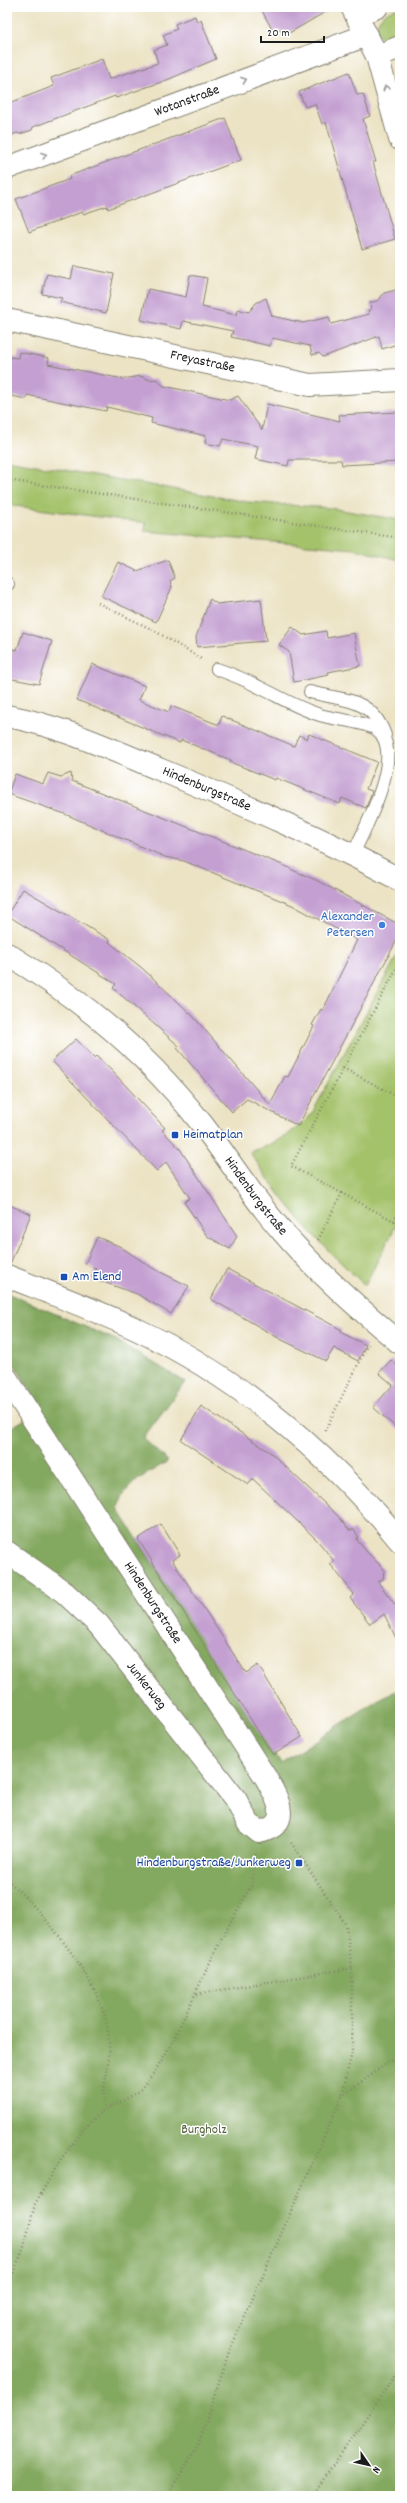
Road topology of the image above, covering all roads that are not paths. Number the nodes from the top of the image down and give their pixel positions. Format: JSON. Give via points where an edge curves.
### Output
{"nodes":[{"id":1,"x":377,"y":7,"type":"edge"},
{"id":2,"x":354,"y":11,"type":"edge"},
{"id":3,"x":366,"y":35,"type":"junction"},
{"id":4,"x":400,"y":47,"type":"edge"},
{"id":5,"x":376,"y":56,"type":"junction"},
{"id":6,"x":400,"y":139,"type":"edge"},
{"id":7,"x":7,"y":168,"type":"edge"},
{"id":8,"x":7,"y":320,"type":"edge"},
{"id":9,"x":400,"y":380,"type":"edge"},
{"id":10,"x":217,"y":668,"type":"road end"},
{"id":11,"x":310,"y":692,"type":"dead end"},
{"id":12,"x":7,"y":716,"type":"edge"},
{"id":13,"x":386,"y":737,"type":"junction"},
{"id":14,"x":353,"y":854,"type":"junction"},
{"id":15,"x":400,"y":880,"type":"edge"},
{"id":16,"x":7,"y":954,"type":"edge"},
{"id":17,"x":7,"y":1276,"type":"edge"},
{"id":18,"x":400,"y":1343,"type":"edge"},
{"id":19,"x":7,"y":1379,"type":"edge"},
{"id":20,"x":400,"y":1541,"type":"edge"},
{"id":21,"x":7,"y":1552,"type":"edge"},
{"id":22,"x":268,"y":1828,"type":"joint"}],
"edges":[{"from":1,"to":2,"type":"street"},
{"from":2,"to":3,"type":"street"},
{"from":3,"to":5,"type":"street"},
{"from":7,"to":3,"type":"street","name":"Wotanstraße","one_way":true},
{"from":4,"to":5,"type":"street"},
{"from":6,"to":5,"type":"street","one_way":true},
{"from":8,"to":9,"type":"street","name":"Freyastraße","via":[[310,385]]},
{"from":10,"to":13,"type":"lane","via":[[259,687],[292,706],[321,716],[376,728]]},
{"from":11,"to":13,"type":"lane","via":[[365,705],[380,720]]},
{"from":12,"to":14,"type":"street","name":"Hindenburgstraße","via":[[67,732]]},
{"from":13,"to":14,"type":"lane","via":[[391,745],[393,761],[390,773]]},
{"from":14,"to":15,"type":"street","name":"Hindenburgstraße"},
{"from":16,"to":18,"type":"street","name":"Hindenburgstraße","via":[[100,1018],[141,1056],[203,1125],[255,1199],[283,1232],[339,1291]]},
{"from":17,"to":20,"type":"street","via":[[136,1329],[192,1359],[255,1400],[316,1449]]},
{"from":19,"to":22,"type":"street","name":"Hindenburgstraße","via":[[266,1778],[279,1802],[280,1817]]},
{"from":21,"to":22,"type":"street","name":"Junkerweg","via":[[64,1592],[99,1625],[236,1800],[248,1823]]}]}
